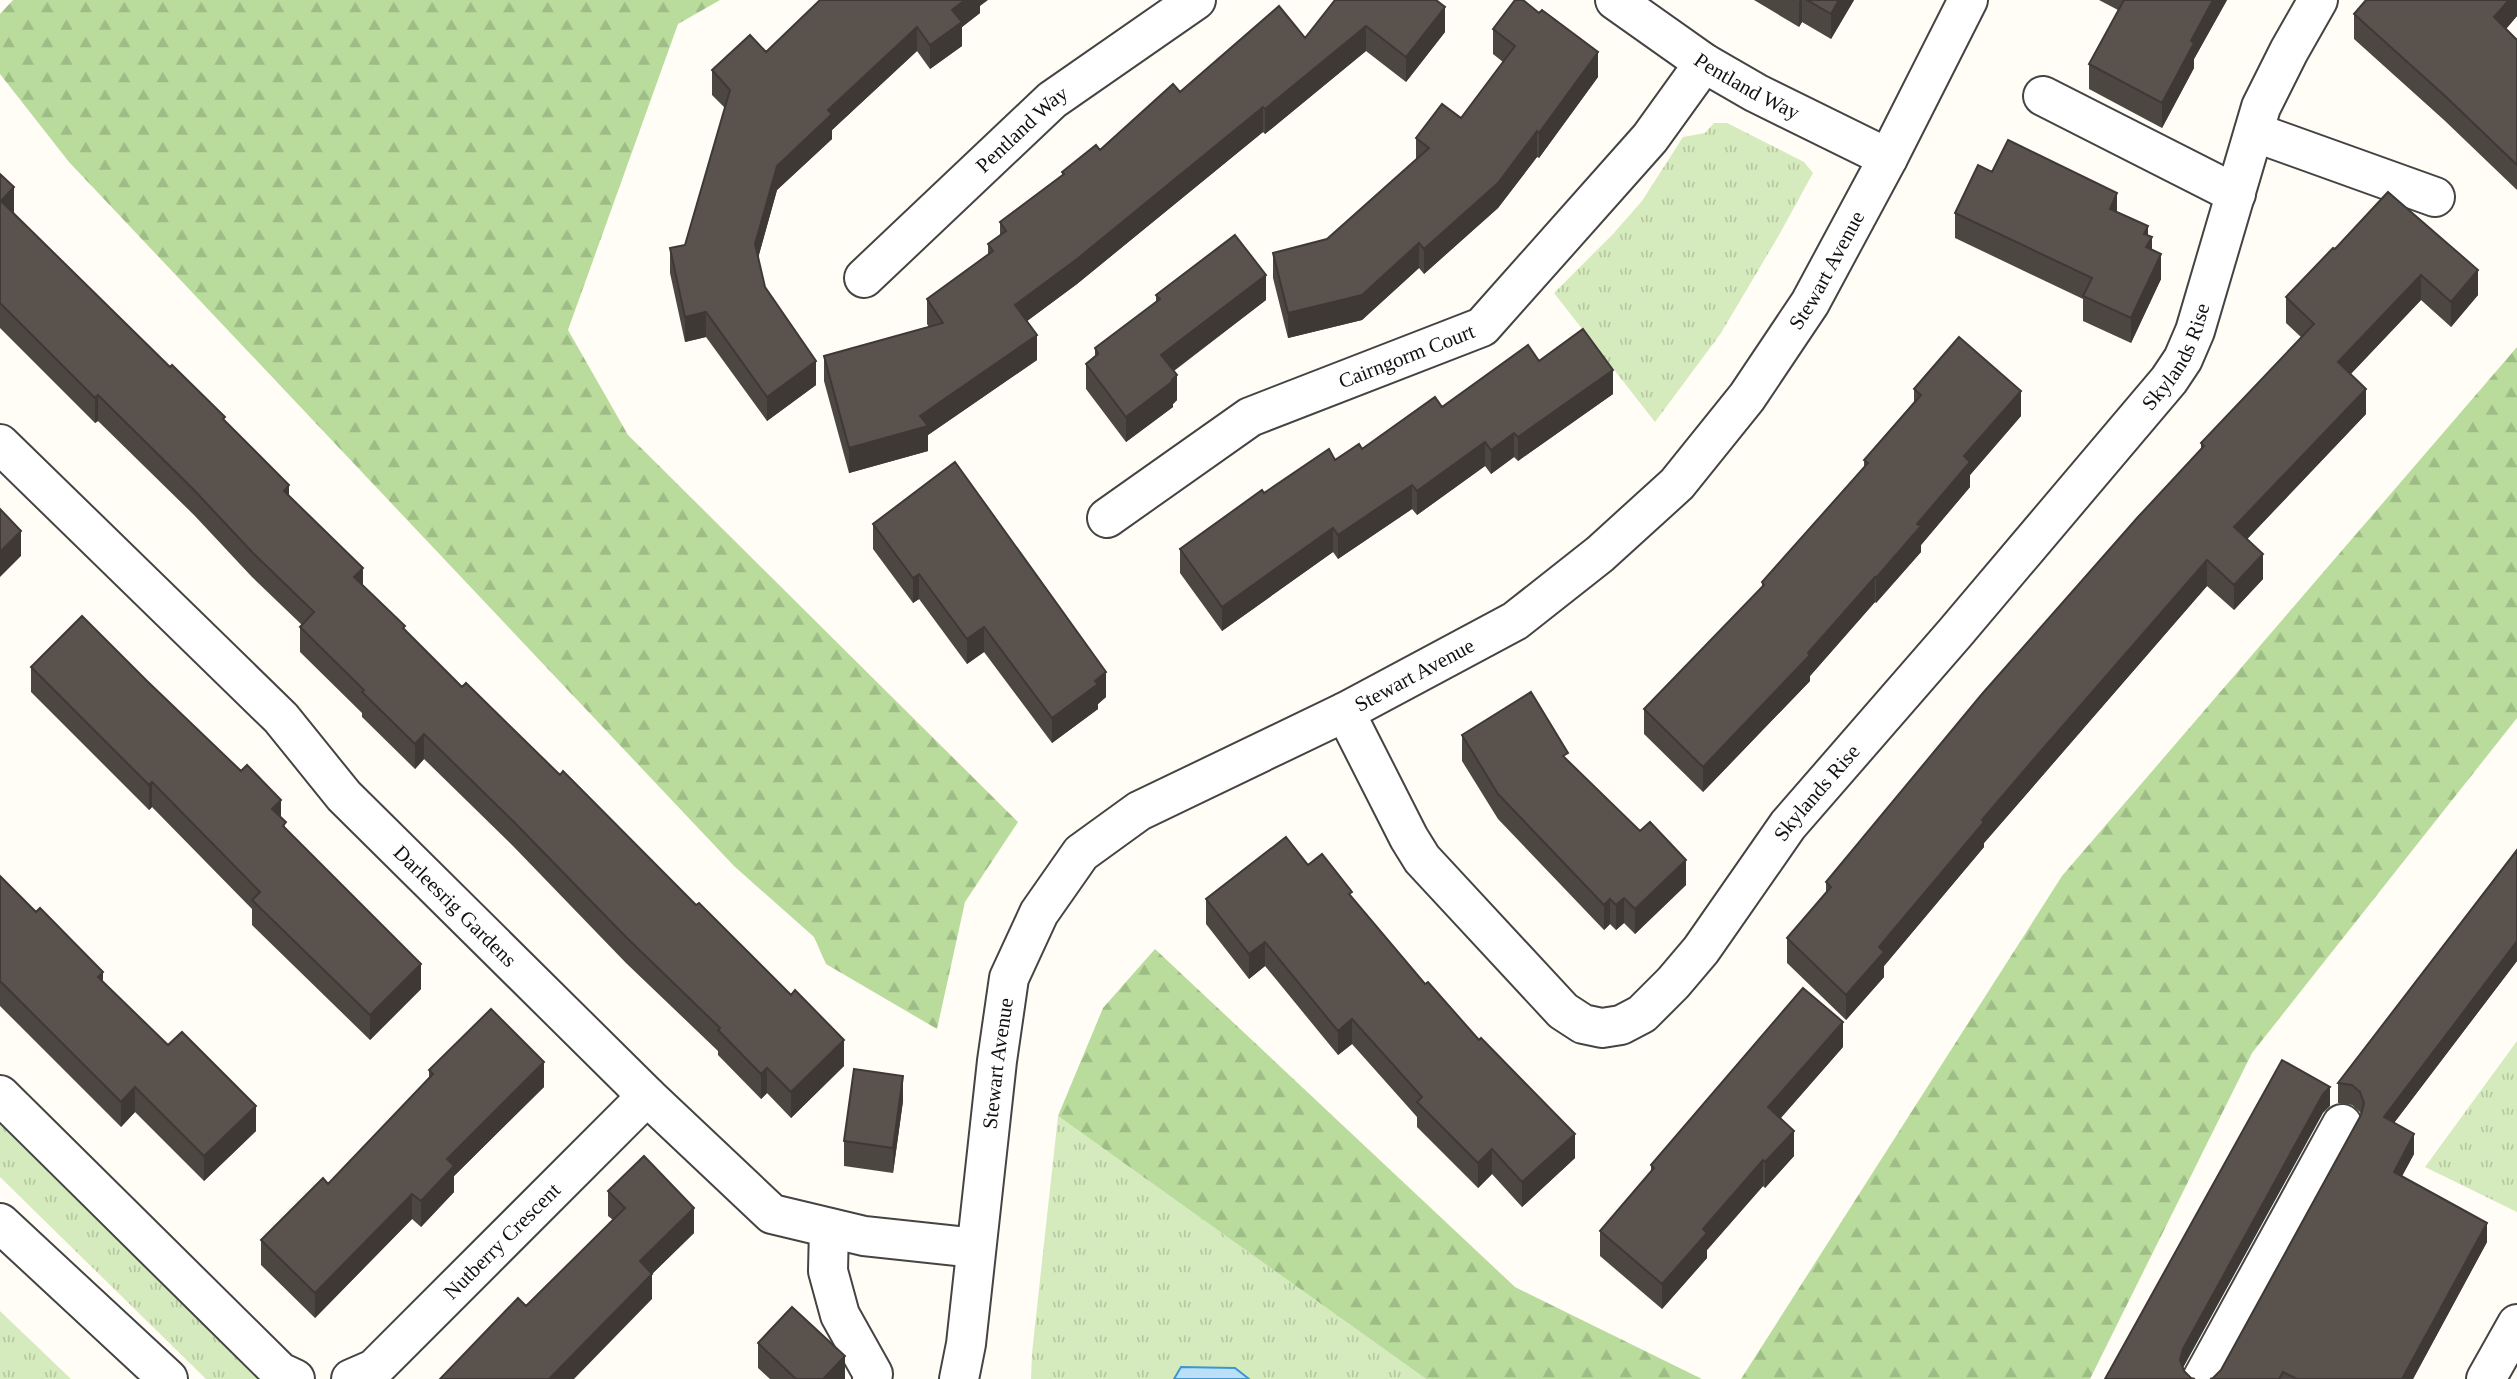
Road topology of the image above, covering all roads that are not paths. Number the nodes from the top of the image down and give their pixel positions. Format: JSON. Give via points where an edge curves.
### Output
{"nodes":[{"id":1,"x":1196,"y":0,"type":"edge"},
{"id":2,"x":1615,"y":0,"type":"edge"},
{"id":3,"x":1968,"y":0,"type":"edge"},
{"id":4,"x":2318,"y":0,"type":"edge"},
{"id":5,"x":1704,"y":63,"type":"junction"},
{"id":6,"x":2043,"y":96,"type":"dead end"},
{"id":7,"x":2254,"y":132,"type":"junction"},
{"id":8,"x":1888,"y":158,"type":"junction"},
{"id":9,"x":2236,"y":194,"type":"junction"},
{"id":10,"x":2435,"y":197,"type":"dead end"},
{"id":11,"x":864,"y":278,"type":"dead end"},
{"id":12,"x":0,"y":443,"type":"edge"},
{"id":13,"x":1107,"y":518,"type":"dead end"},
{"id":14,"x":1345,"y":712,"type":"junction"},
{"id":15,"x":0,"y":1095,"type":"edge"},
{"id":16,"x":647,"y":1096,"type":"junction"},
{"id":17,"x":2342,"y":1124,"type":"dead end"},
{"id":18,"x":0,"y":1223,"type":"edge"},
{"id":19,"x":829,"y":1228,"type":"junction"},
{"id":20,"x":976,"y":1248,"type":"junction"},
{"id":21,"x":2517,"y":1324,"type":"edge"},
{"id":22,"x":964,"y":1367,"type":"edge"},
{"id":23,"x":168,"y":1379,"type":"edge"},
{"id":24,"x":295,"y":1379,"type":"edge"},
{"id":25,"x":351,"y":1379,"type":"edge"},
{"id":26,"x":872,"y":1379,"type":"edge"},
{"id":27,"x":2202,"y":1379,"type":"edge"},
{"id":28,"x":2486,"y":1379,"type":"edge"}],
"edges":[{"from":1,"to":11,"type":"street","name":"Pentland Way","via":[[1052,100]]},
{"from":2,"to":5,"type":"street","name":"Pentland Way"},
{"from":3,"to":8,"type":"street","name":"Stewart Avenue"},
{"from":4,"to":7,"type":"street","name":"Skylands Rise","via":[[2267,96]]},
{"from":5,"to":8,"type":"street","name":"Pentland Way"},
{"from":5,"to":13,"type":"street","name":"Cairngorm Court","via":[[1650,138],[1482,327],[1250,417]]},
{"from":6,"to":9,"type":"street"},
{"from":7,"to":9,"type":"street","name":"Skylands Rise"},
{"from":7,"to":10,"type":"street"},
{"from":8,"to":14,"type":"street","name":"Stewart Avenue","via":[[1810,303],[1747,397],[1677,484],[1601,554],[1515,621]]},
{"from":9,"to":14,"type":"street","name":"Skylands Rise","via":[[2195,331],[2169,380],[1788,824],[1701,950],[1642,1014],[1602,1028],[1583,1024],[1563,1011],[1422,859]]},
{"from":12,"to":16,"type":"street","name":"Darleesrig Gardens","via":[[281,718],[344,796]]},
{"from":14,"to":20,"type":"street","name":"Stewart Avenue","via":[[1139,811],[1081,853],[1039,912],[1009,978]]},
{"from":15,"to":24,"type":"street","via":[[280,1372]]},
{"from":16,"to":19,"type":"street","name":"Darleesrig Gardens","via":[[772,1214]]},
{"from":16,"to":25,"type":"street","name":"Nutberry Crescent","via":[[374,1369]]},
{"from":17,"to":27,"type":"street"},
{"from":18,"to":23,"type":"street"},
{"from":19,"to":20,"type":"street","name":"Darleesrig Gardens"},
{"from":19,"to":26,"type":"street","via":[[828,1271],[839,1315]]},
{"from":20,"to":22,"type":"street","name":"Stewart Avenue"},
{"from":21,"to":28,"type":"street"}]}
